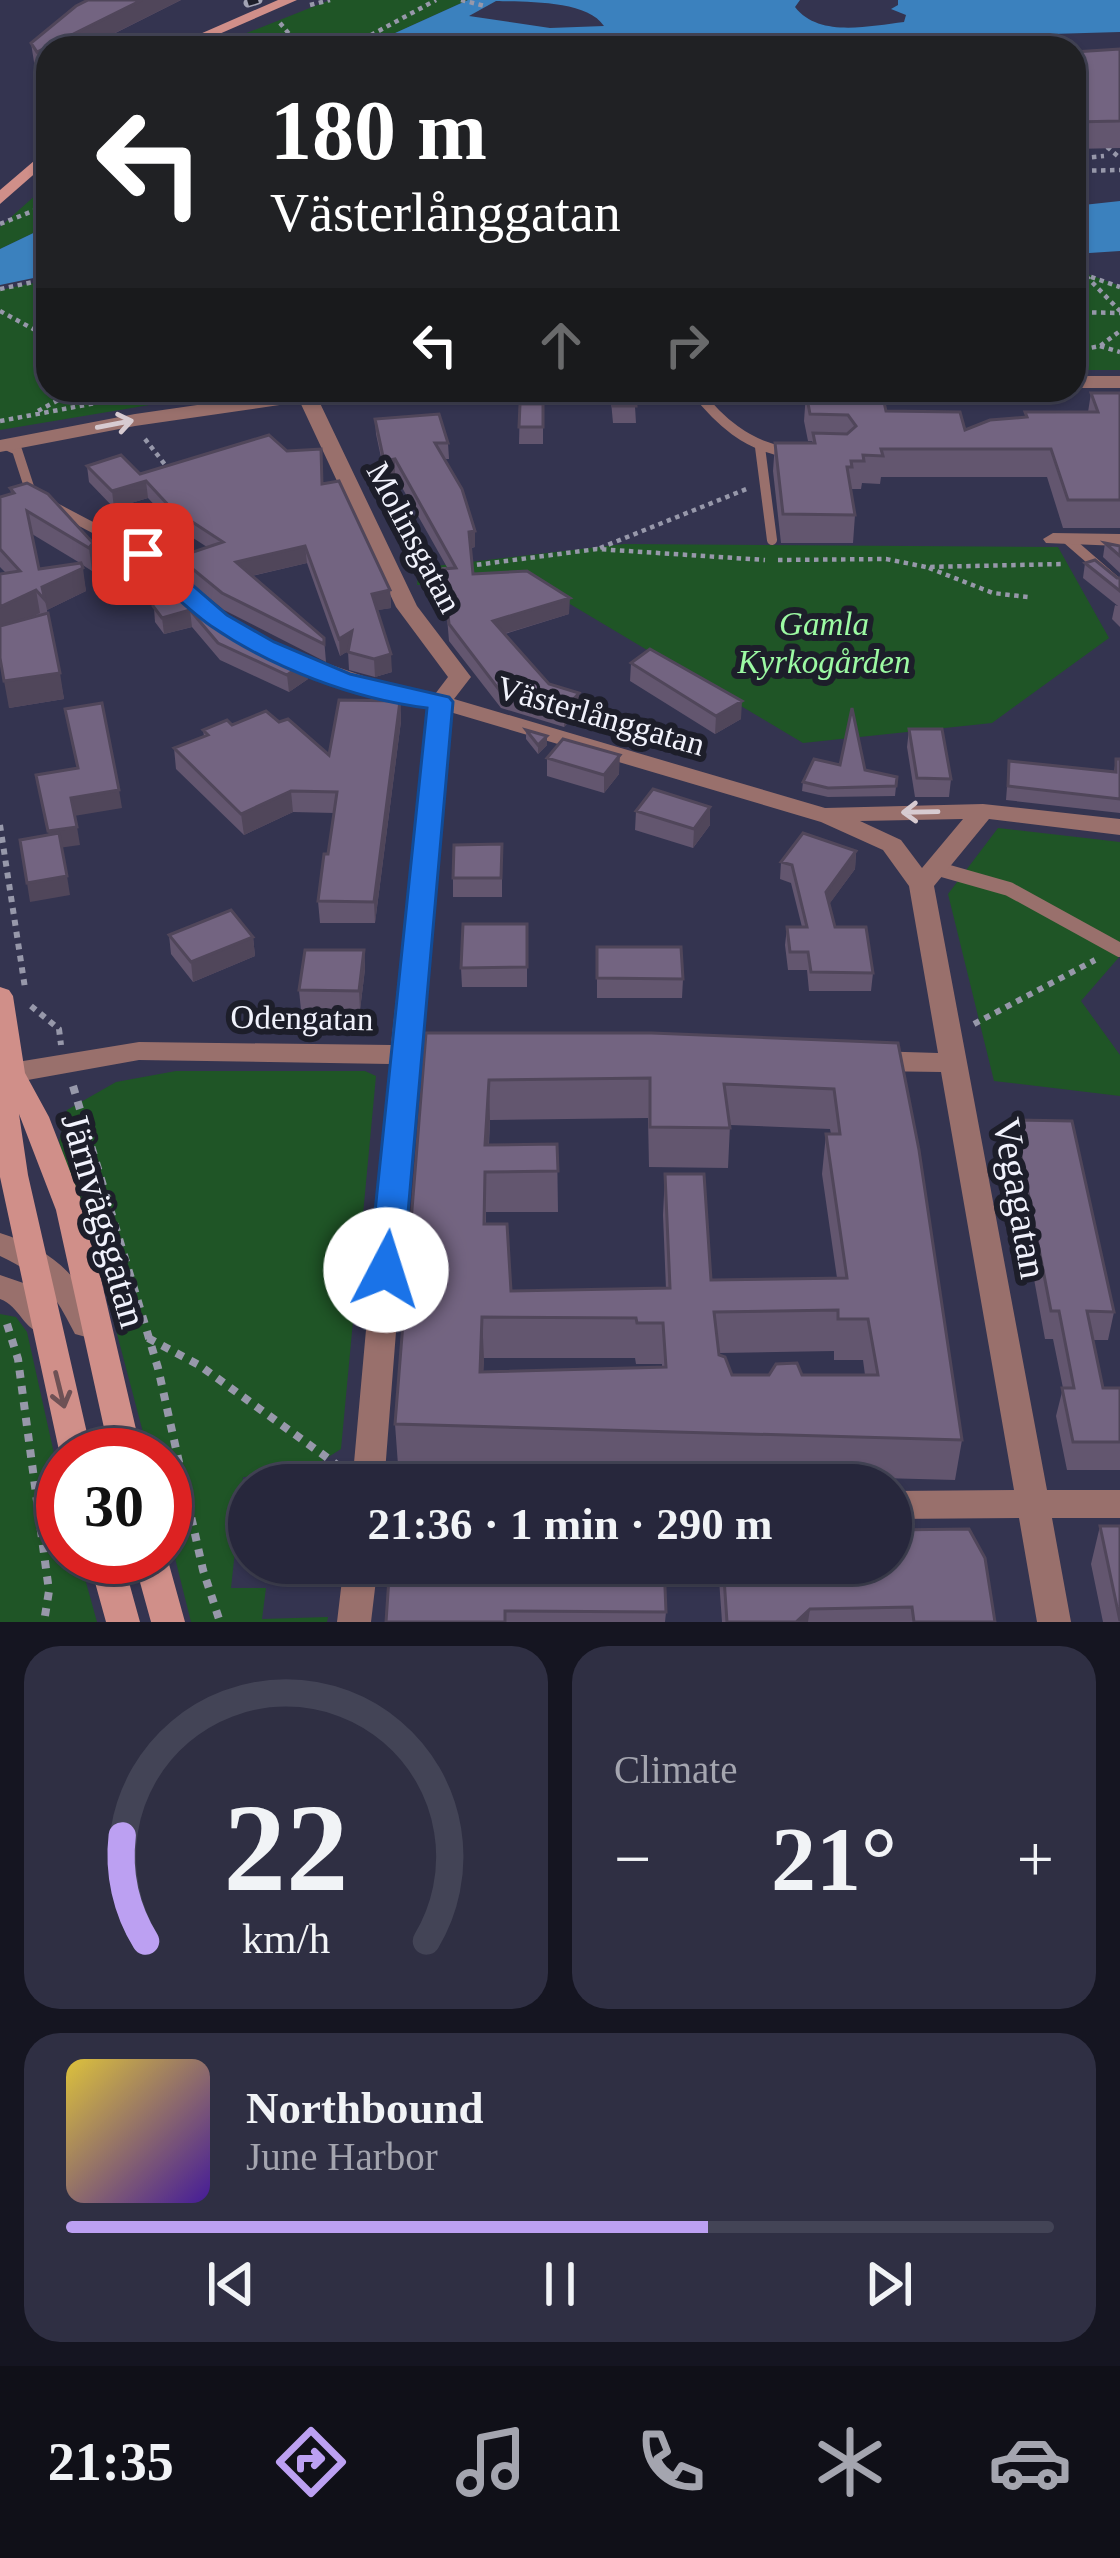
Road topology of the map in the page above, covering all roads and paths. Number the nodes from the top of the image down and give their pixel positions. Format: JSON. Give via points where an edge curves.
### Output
{"nodes":[{"id":1,"x":290,"y":0,"type":"edge"},
{"id":2,"x":436,"y":0,"type":"edge"},
{"id":3,"x":461,"y":0,"type":"edge"},
{"id":4,"x":485,"y":6,"type":"dead end"},
{"id":5,"x":277,"y":16,"type":"dead end"},
{"id":6,"x":204,"y":36,"type":"edge"},
{"id":7,"x":292,"y":36,"type":"edge"},
{"id":8,"x":369,"y":36,"type":"edge"},
{"id":9,"x":1107,"y":147,"type":"edge"},
{"id":10,"x":1114,"y":156,"type":"edge"},
{"id":11,"x":36,"y":165,"type":"edge"},
{"id":12,"x":1120,"y":170,"type":"edge"},
{"id":13,"x":1086,"y":171,"type":"edge"},
{"id":14,"x":0,"y":199,"type":"edge"},
{"id":15,"x":36,"y":210,"type":"edge"},
{"id":16,"x":0,"y":224,"type":"edge"},
{"id":17,"x":1086,"y":276,"type":"joint"},
{"id":18,"x":36,"y":282,"type":"edge"},
{"id":19,"x":1120,"y":287,"type":"edge"},
{"id":20,"x":0,"y":289,"type":"edge"},
{"id":21,"x":0,"y":311,"type":"edge"},
{"id":22,"x":1086,"y":312,"type":"edge"},
{"id":23,"x":1120,"y":312,"type":"edge"},
{"id":24,"x":36,"y":330,"type":"edge"},
{"id":25,"x":1120,"y":331,"type":"edge"},
{"id":26,"x":1100,"y":346,"type":"junction"},
{"id":27,"x":1086,"y":349,"type":"edge"},
{"id":28,"x":1120,"y":352,"type":"edge"},
{"id":29,"x":1120,"y":382,"type":"edge"},
{"id":30,"x":1086,"y":386,"type":"edge"},
{"id":31,"x":54,"y":402,"type":"edge"},
{"id":32,"x":100,"y":402,"type":"edge"},
{"id":33,"x":283,"y":402,"type":"edge"},
{"id":34,"x":309,"y":402,"type":"edge"},
{"id":35,"x":705,"y":402,"type":"edge"},
{"id":36,"x":29,"y":415,"type":"junction"},
{"id":37,"x":135,"y":420,"type":"junction"},
{"id":38,"x":0,"y":421,"type":"edge"},
{"id":39,"x":3,"y":445,"type":"edge"},
{"id":40,"x":760,"y":447,"type":"junction"},
{"id":41,"x":801,"y":452,"type":"edge"},
{"id":42,"x":173,"y":476,"type":"edge"},
{"id":43,"x":765,"y":479,"type":"junction"},
{"id":44,"x":152,"y":494,"type":"edge"},
{"id":45,"x":162,"y":504,"type":"junction"},
{"id":46,"x":171,"y":504,"type":"edge"},
{"id":47,"x":104,"y":508,"type":"dead end"},
{"id":48,"x":1060,"y":539,"type":"joint"},
{"id":49,"x":772,"y":540,"type":"dead end"},
{"id":50,"x":1120,"y":540,"type":"edge"},
{"id":51,"x":597,"y":549,"type":"junction"},
{"id":52,"x":1091,"y":560,"type":"junction"},
{"id":53,"x":926,"y":567,"type":"junction"},
{"id":54,"x":393,"y":578,"type":"junction"},
{"id":55,"x":1115,"y":578,"type":"edge"},
{"id":56,"x":1028,"y":598,"type":"dead end"},
{"id":57,"x":200,"y":605,"type":"edge"},
{"id":58,"x":284,"y":655,"type":"edge"},
{"id":59,"x":440,"y":702,"type":"junction"},
{"id":60,"x":983,"y":811,"type":"junction"},
{"id":61,"x":824,"y":815,"type":"junction"},
{"id":62,"x":0,"y":825,"type":"edge"},
{"id":63,"x":1120,"y":827,"type":"edge"},
{"id":64,"x":928,"y":876,"type":"junction"},
{"id":65,"x":1119,"y":950,"type":"edge"},
{"id":66,"x":0,"y":996,"type":"edge"},
{"id":67,"x":59,"y":1028,"type":"dead end"},
{"id":68,"x":947,"y":1028,"type":"junction"},
{"id":69,"x":404,"y":1054,"type":"junction"},
{"id":70,"x":476,"y":1055,"type":"edge"},
{"id":71,"x":834,"y":1061,"type":"edge"},
{"id":72,"x":953,"y":1063,"type":"junction"},
{"id":73,"x":11,"y":1072,"type":"junction"},
{"id":74,"x":77,"y":1096,"type":"dead end"},
{"id":75,"x":0,"y":1244,"type":"edge"},
{"id":76,"x":30,"y":1256,"type":"junction"},
{"id":77,"x":0,"y":1287,"type":"edge"},
{"id":78,"x":7,"y":1320,"type":"dead end"},
{"id":79,"x":44,"y":1324,"type":"junction"},
{"id":80,"x":147,"y":1338,"type":"junction"},
{"id":81,"x":111,"y":1395,"type":"junction"},
{"id":82,"x":69,"y":1428,"type":"edge"},
{"id":83,"x":119,"y":1428,"type":"edge"},
{"id":84,"x":335,"y":1464,"type":"edge"},
{"id":85,"x":370,"y":1464,"type":"edge"},
{"id":86,"x":1034,"y":1504,"type":"junction"},
{"id":87,"x":1120,"y":1504,"type":"edge"},
{"id":88,"x":912,"y":1505,"type":"edge"},
{"id":89,"x":112,"y":1584,"type":"edge"},
{"id":90,"x":157,"y":1584,"type":"edge"},
{"id":91,"x":359,"y":1584,"type":"edge"},
{"id":92,"x":44,"y":1622,"type":"edge"},
{"id":93,"x":123,"y":1622,"type":"edge"},
{"id":94,"x":168,"y":1622,"type":"edge"},
{"id":95,"x":220,"y":1622,"type":"edge"},
{"id":96,"x":354,"y":1622,"type":"edge"},
{"id":97,"x":1054,"y":1622,"type":"edge"}],
"edges":[{"from":1,"to":6,"type":"main road"},
{"from":2,"to":8,"type":"path"},
{"from":3,"to":4,"type":"path"},
{"from":5,"to":7,"type":"path"},
{"from":9,"to":10,"type":"path"},
{"from":11,"to":14,"type":"main road"},
{"from":12,"to":13,"type":"path"},
{"from":15,"to":16,"type":"path"},
{"from":17,"to":19,"type":"path"},
{"from":17,"to":23,"type":"path"},
{"from":18,"to":20,"type":"path"},
{"from":21,"to":24,"type":"path"},
{"from":22,"to":23,"type":"path"},
{"from":25,"to":26,"type":"path"},
{"from":26,"to":27,"type":"path"},
{"from":26,"to":28,"type":"path"},
{"from":29,"to":30,"type":"street"},
{"from":31,"to":36,"type":"path"},
{"from":32,"to":36,"type":"path"},
{"from":33,"to":37,"type":"street"},
{"from":34,"to":54,"type":"street","name":"Molinsgatan"},
{"from":35,"to":40,"type":"lane"},
{"from":36,"to":38,"type":"path"},
{"from":39,"to":37,"type":"street","one_way":true},
{"from":37,"to":42,"type":"path"},
{"from":39,"to":57,"type":"lane","via":[[16,451],[29,494],[143,554]]},
{"from":40,"to":41,"type":"lane"},
{"from":40,"to":43,"type":"lane"},
{"from":43,"to":49,"type":"lane"},
{"from":43,"to":51,"type":"path"},
{"from":44,"to":45,"type":"path"},
{"from":45,"to":46,"type":"path"},
{"from":45,"to":47,"type":"path"},
{"from":48,"to":50,"type":"street"},
{"from":48,"to":52,"type":"lane"},
{"from":51,"to":53,"type":"path"},
{"from":51,"to":54,"type":"path"},
{"from":52,"to":53,"type":"path"},
{"from":52,"to":55,"type":"lane"},
{"from":53,"to":56,"type":"path"},
{"from":54,"to":59,"type":"street","name":"Molinsgatan","via":[[460,677]]},
{"from":58,"to":59,"type":"lane","name":"Västerlånggatan","via":[[362,685]]},
{"from":59,"to":61,"type":"street","name":"Västerlånggatan"},
{"from":59,"to":69,"type":"street"},
{"from":60,"to":61,"type":"street","name":"Västerlånggatan","one_way":true},
{"from":60,"to":63,"type":"street","name":"Västerlånggatan"},
{"from":60,"to":64,"type":"street"},
{"from":61,"to":64,"type":"street","via":[[892,845]]},
{"from":62,"to":67,"type":"path","via":[[28,1000]]},
{"from":64,"to":65,"type":"lane","via":[[1009,890]]},
{"from":64,"to":68,"type":"street","name":"Vegagatan"},
{"from":65,"to":68,"type":"path","via":[[967,1028]]},
{"from":66,"to":73,"type":"main road","name":"Järnvägsgatan"},
{"from":68,"to":72,"type":"street","name":"Vegagatan"},
{"from":69,"to":70,"type":"street","name":"Odengatan"},
{"from":69,"to":73,"type":"street","name":"Odengatan","via":[[139,1052]]},
{"from":69,"to":85,"type":"street"},
{"from":71,"to":72,"type":"street"},
{"from":72,"to":86,"type":"street","name":"Vegagatan"},
{"from":73,"to":76,"type":"main road","name":"Järnvägsgatan","via":[[5,1117]]},
{"from":73,"to":81,"type":"main road","name":"Järnvägsgatan","via":[[55,1165]]},
{"from":74,"to":80,"type":"path"},
{"from":75,"to":76,"type":"street"},
{"from":76,"to":79,"type":"main road","name":"Järnvägsgatan"},
{"from":76,"to":81,"type":"street","via":[[56,1271],[79,1303]]},
{"from":77,"to":79,"type":"street","via":[[24,1295]]},
{"from":78,"to":92,"type":"path","via":[[49,1591]]},
{"from":79,"to":82,"type":"main road","name":"Järnvägsgatan","one_way":true},
{"from":80,"to":84,"type":"path","via":[[190,1356]]},
{"from":80,"to":95,"type":"path"},
{"from":81,"to":83,"type":"main road","name":"Järnvägsgatan"},
{"from":86,"to":87,"type":"street"},
{"from":86,"to":88,"type":"street"},
{"from":86,"to":97,"type":"street","name":"Vegagatan"},
{"from":89,"to":93,"type":"main road"},
{"from":90,"to":94,"type":"main road"},
{"from":91,"to":96,"type":"street"}]}
